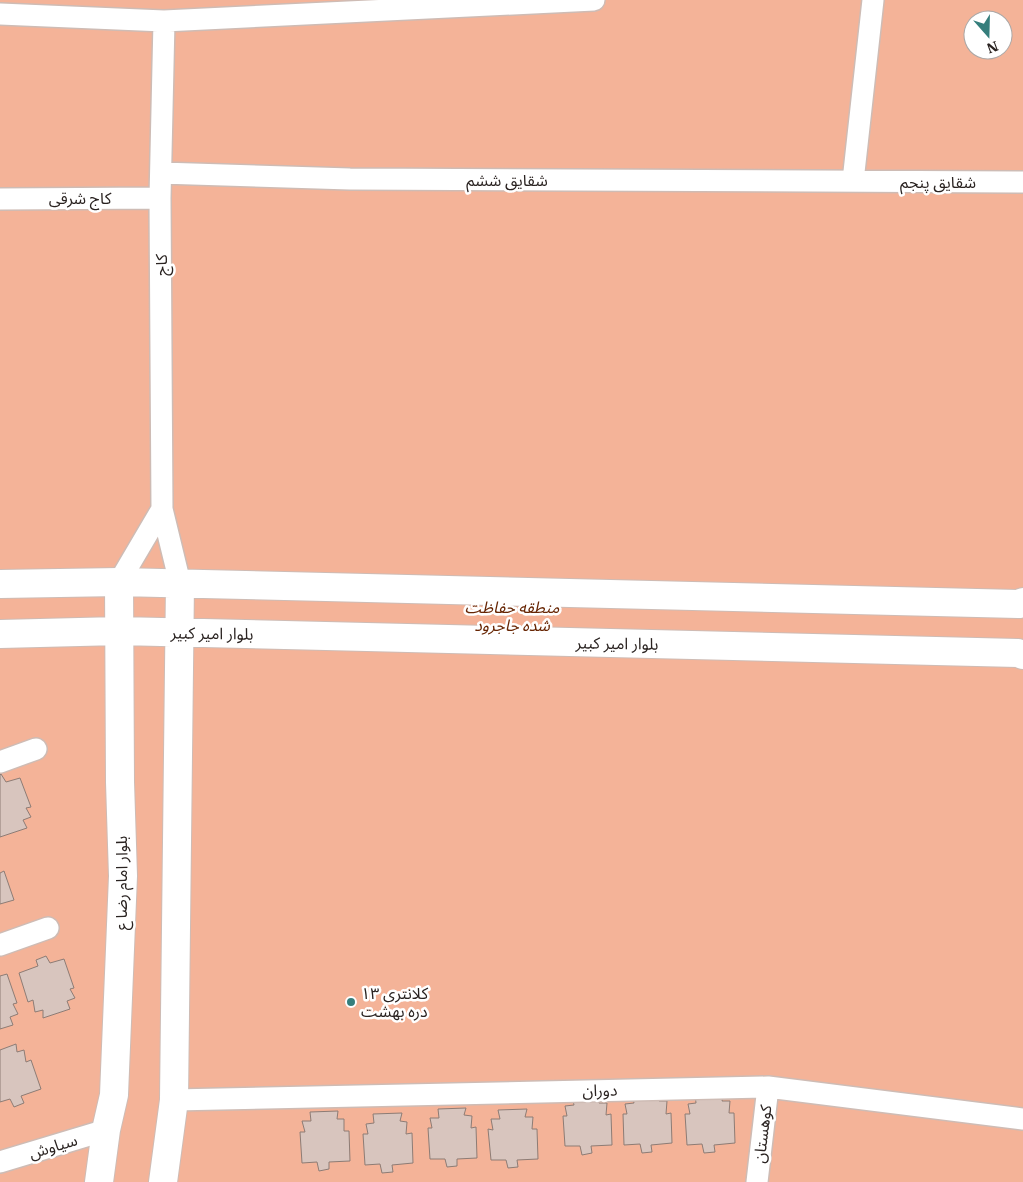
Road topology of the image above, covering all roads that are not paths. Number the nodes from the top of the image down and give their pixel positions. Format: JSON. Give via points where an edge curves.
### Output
{"nodes":[{"id":1,"x":594,"y":0,"type":"edge"},
{"id":2,"x":873,"y":0,"type":"edge"},
{"id":3,"x":0,"y":14,"type":"edge"},
{"id":4,"x":164,"y":21,"type":"junction"},
{"id":5,"x":161,"y":173,"type":"junction"},
{"id":6,"x":853,"y":182,"type":"junction"},
{"id":7,"x":1023,"y":182,"type":"edge"},
{"id":8,"x":0,"y":198,"type":"edge"},
{"id":9,"x":160,"y":198,"type":"junction"},
{"id":10,"x":162,"y":509,"type":"junction"},
{"id":11,"x":119,"y":582,"type":"junction"},
{"id":12,"x":180,"y":583,"type":"junction"},
{"id":13,"x":0,"y":584,"type":"edge"},
{"id":14,"x":1023,"y":602,"type":"edge"},
{"id":15,"x":119,"y":631,"type":"junction"},
{"id":16,"x":180,"y":632,"type":"junction"},
{"id":17,"x":0,"y":634,"type":"edge"},
{"id":18,"x":1023,"y":655,"type":"edge"},
{"id":19,"x":36,"y":749,"type":"dead end"},
{"id":20,"x":0,"y":762,"type":"edge"},
{"id":21,"x":48,"y":928,"type":"dead end"},
{"id":22,"x":0,"y":945,"type":"edge"},
{"id":23,"x":768,"y":1086,"type":"junction"},
{"id":24,"x":174,"y":1100,"type":"junction"},
{"id":25,"x":1023,"y":1119,"type":"edge"},
{"id":26,"x":106,"y":1130,"type":"junction"},
{"id":27,"x":0,"y":1162,"type":"edge"},
{"id":28,"x":99,"y":1182,"type":"edge"},
{"id":29,"x":163,"y":1182,"type":"edge"},
{"id":30,"x":756,"y":1182,"type":"edge"}],
"edges":[{"from":1,"to":4,"type":"street"},
{"from":2,"to":6,"type":"street"},
{"from":3,"to":4,"type":"street"},
{"from":4,"to":5,"type":"street","name":"کاج"},
{"from":5,"to":6,"type":"street","name":"شقایق ششم","via":[[360,179]]},
{"from":5,"to":9,"type":"street","name":"کاج"},
{"from":6,"to":7,"type":"street","name":"شقایق پنجم"},
{"from":8,"to":9,"type":"street","name":"کاج شرقی"},
{"from":9,"to":10,"type":"street","name":"کاج"},
{"from":10,"to":11,"type":"street"},
{"from":10,"to":12,"type":"street","name":"کاج"},
{"from":11,"to":12,"type":"main road"},
{"from":11,"to":13,"type":"main road"},
{"from":11,"to":15,"type":"main road","name":"بلوار امام رضا ع"},
{"from":12,"to":14,"type":"main road"},
{"from":12,"to":16,"type":"main road"},
{"from":15,"to":16,"type":"main road","name":"بلوار امیر کبیر"},
{"from":15,"to":17,"type":"main road","name":"بلوار امیر کبیر"},
{"from":15,"to":26,"type":"main road","name":"بلوار امام رضا ع","via":[[123,876],[114,1095]]},
{"from":16,"to":18,"type":"main road","name":"بلوار امیر کبیر"},
{"from":16,"to":24,"type":"main road"},
{"from":19,"to":20,"type":"street"},
{"from":21,"to":22,"type":"street"},
{"from":23,"to":24,"type":"street","name":"دوران"},
{"from":23,"to":25,"type":"street","name":"دوران"},
{"from":23,"to":30,"type":"street","name":"کوهستان"},
{"from":24,"to":29,"type":"main road"},
{"from":26,"to":27,"type":"street","name":"سیاوش"},
{"from":26,"to":28,"type":"main road","name":"بلوار امام رضا ع"}]}
